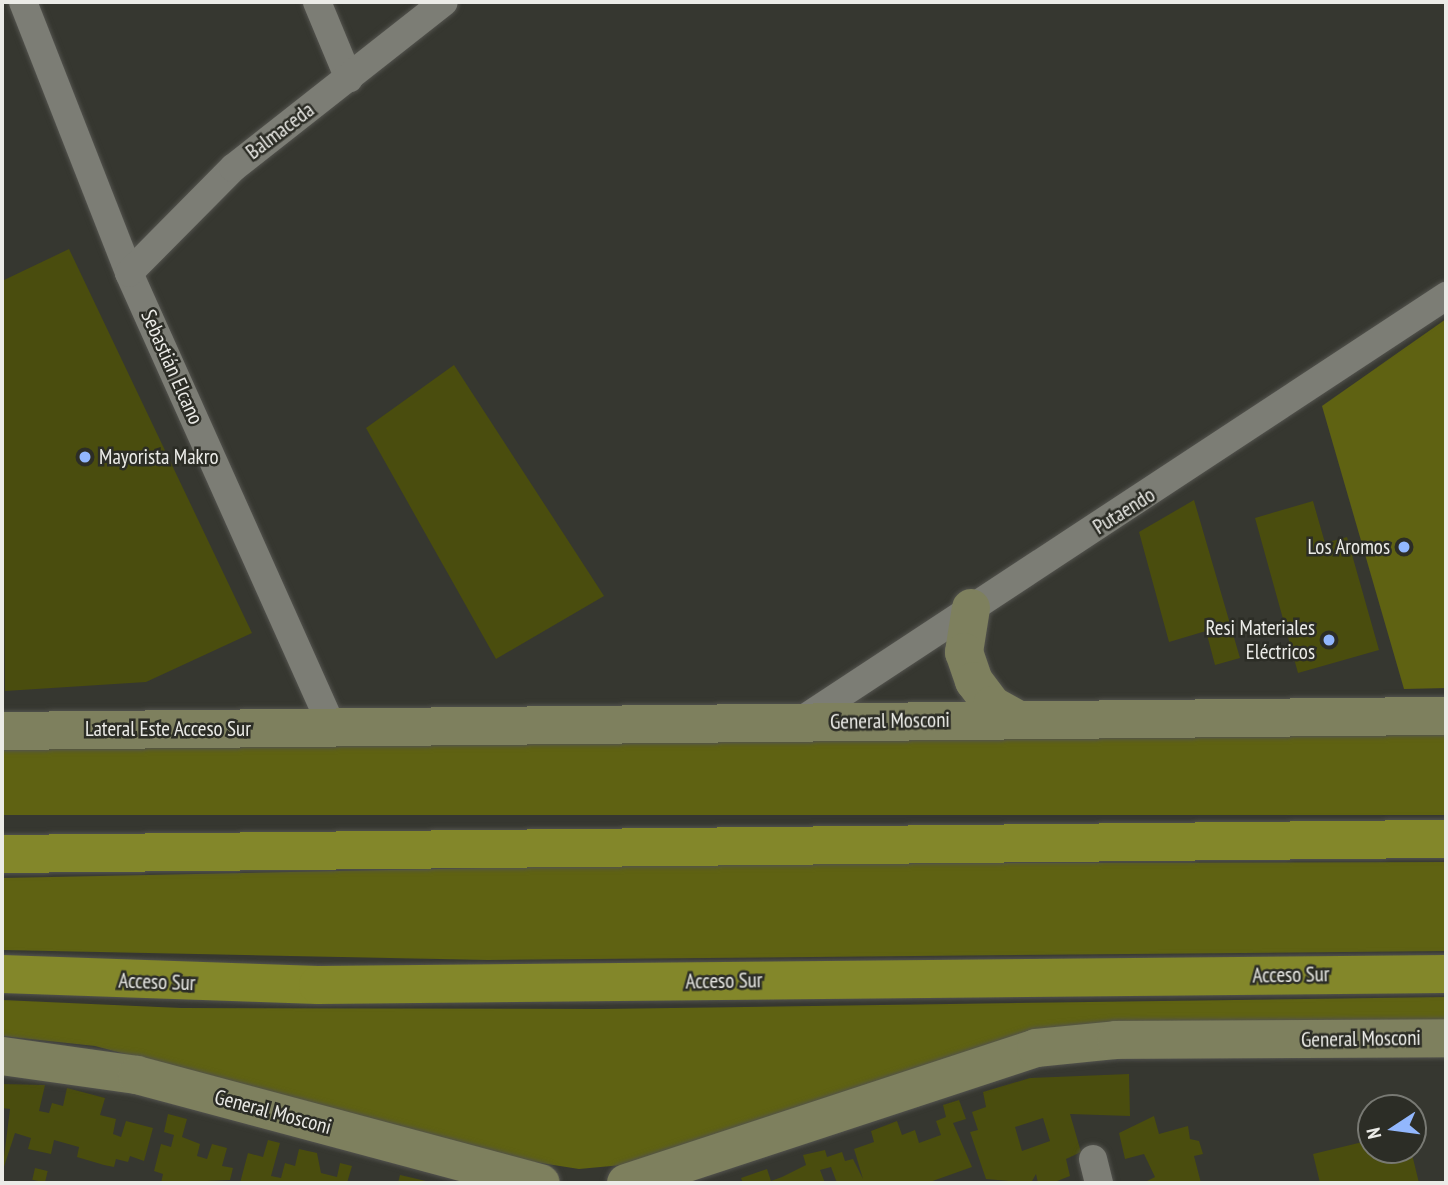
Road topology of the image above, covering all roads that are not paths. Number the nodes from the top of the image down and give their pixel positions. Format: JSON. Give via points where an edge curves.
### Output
{"nodes":[{"id":1,"x":23,"y":2,"type":"edge"},
{"id":2,"x":317,"y":2,"type":"edge"},
{"id":3,"x":444,"y":2,"type":"edge"},
{"id":4,"x":349,"y":79,"type":"junction"},
{"id":5,"x":129,"y":273,"type":"junction"},
{"id":6,"x":1446,"y":296,"type":"edge"},
{"id":7,"x":971,"y":608,"type":"junction"},
{"id":8,"x":1446,"y":716,"type":"edge"},
{"id":9,"x":1018,"y":720,"type":"junction"},
{"id":10,"x":799,"y":722,"type":"junction"},
{"id":11,"x":333,"y":728,"type":"junction"},
{"id":12,"x":2,"y":731,"type":"edge"},
{"id":13,"x":1446,"y":839,"type":"edge"},
{"id":14,"x":2,"y":854,"type":"edge"},
{"id":15,"x":2,"y":974,"type":"edge"},
{"id":16,"x":1446,"y":974,"type":"edge"},
{"id":17,"x":1446,"y":1038,"type":"edge"},
{"id":18,"x":2,"y":1056,"type":"edge"},
{"id":19,"x":541,"y":1183,"type":"edge"},
{"id":20,"x":626,"y":1183,"type":"edge"}],
"edges":[{"from":1,"to":5,"type":"street","name":"Sebastián Elcano"},
{"from":2,"to":4,"type":"street"},
{"from":3,"to":4,"type":"street","name":"Balmaceda"},
{"from":4,"to":5,"type":"street","name":"Balmaceda","via":[[233,168]]},
{"from":5,"to":11,"type":"street","name":"Sebastián Elcano"},
{"from":6,"to":7,"type":"street","name":"Putaendo"},
{"from":7,"to":9,"type":"street","via":[[964,652],[974,681],[992,705]]},
{"from":7,"to":10,"type":"street","name":"Putaendo"},
{"from":8,"to":9,"type":"street","name":"General Mosconi"},
{"from":9,"to":10,"type":"street","name":"General Mosconi"},
{"from":10,"to":11,"type":"street","name":"General Mosconi"},
{"from":11,"to":12,"type":"street","name":"Lateral Este Acceso Sur"},
{"from":13,"to":14,"type":"highway"},
{"from":15,"to":16,"type":"highway","name":"Acceso Sur","via":[[428,985]]},
{"from":17,"to":20,"type":"street","name":"General Mosconi","via":[[1116,1040],[1036,1048]]},
{"from":18,"to":19,"type":"street","name":"General Mosconi","via":[[127,1073]]}]}
